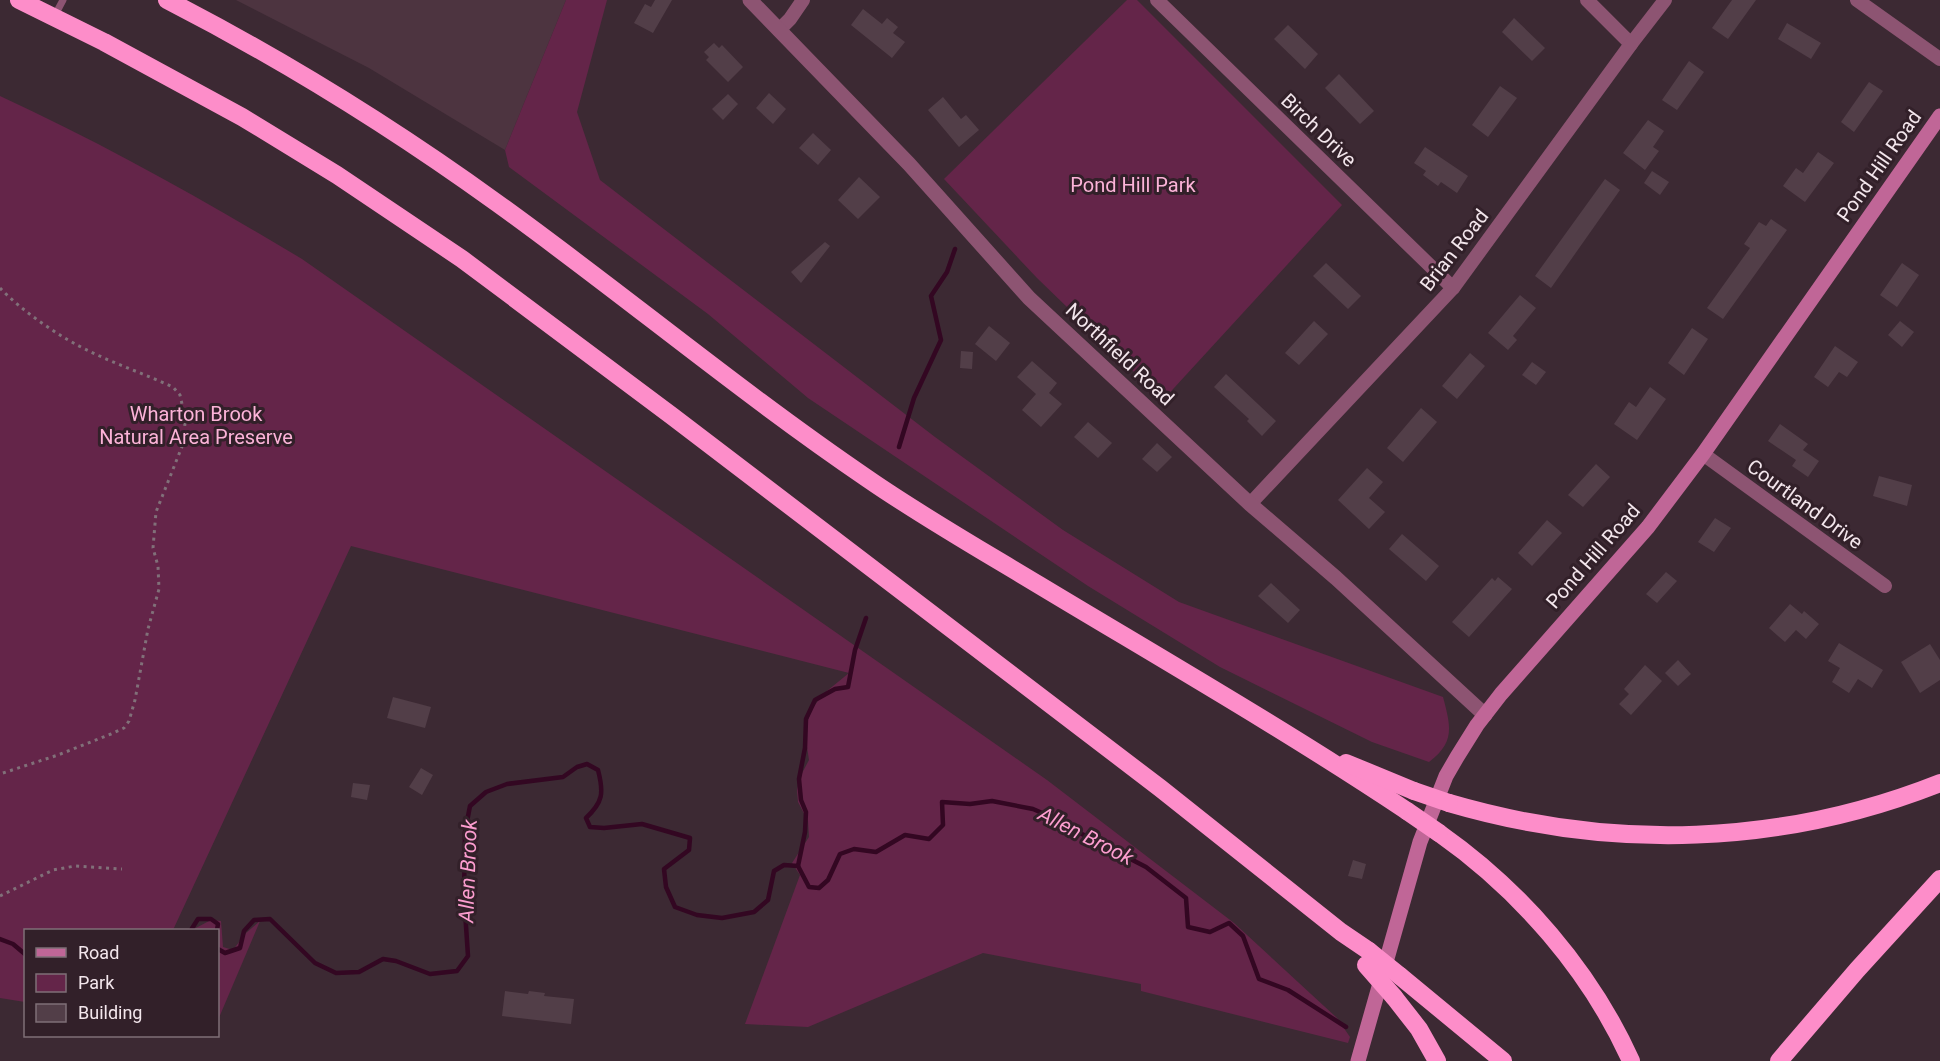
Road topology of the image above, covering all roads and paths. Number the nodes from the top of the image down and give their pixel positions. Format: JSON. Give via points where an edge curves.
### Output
{"nodes":[{"id":1,"x":19,"y":0,"type":"edge"},
{"id":2,"x":63,"y":0,"type":"edge"},
{"id":3,"x":167,"y":0,"type":"edge"},
{"id":4,"x":750,"y":0,"type":"edge"},
{"id":5,"x":803,"y":0,"type":"edge"},
{"id":6,"x":1157,"y":0,"type":"edge"},
{"id":7,"x":1587,"y":0,"type":"edge"},
{"id":8,"x":1665,"y":0,"type":"edge"},
{"id":9,"x":1857,"y":0,"type":"edge"},
{"id":10,"x":54,"y":17,"type":"junction"},
{"id":11,"x":779,"y":30,"type":"junction"},
{"id":12,"x":1631,"y":44,"type":"junction"},
{"id":13,"x":1940,"y":59,"type":"edge"},
{"id":14,"x":1940,"y":116,"type":"edge"},
{"id":15,"x":0,"y":288,"type":"edge"},
{"id":16,"x":1453,"y":288,"type":"junction"},
{"id":17,"x":1703,"y":454,"type":"junction"},
{"id":18,"x":1250,"y":504,"type":"junction"},
{"id":19,"x":1885,"y":586,"type":"dead end"},
{"id":20,"x":1485,"y":715,"type":"junction"},
{"id":21,"x":1311,"y":748,"type":"junction"},
{"id":22,"x":0,"y":774,"type":"edge"},
{"id":23,"x":1940,"y":783,"type":"edge"},
{"id":24,"x":122,"y":869,"type":"dead end"},
{"id":25,"x":1940,"y":879,"type":"edge"},
{"id":26,"x":0,"y":896,"type":"edge"},
{"id":27,"x":1367,"y":958,"type":"junction"},
{"id":28,"x":1358,"y":1061,"type":"edge"},
{"id":29,"x":1437,"y":1061,"type":"edge"},
{"id":30,"x":1503,"y":1061,"type":"edge"},
{"id":31,"x":1631,"y":1061,"type":"edge"},
{"id":32,"x":1779,"y":1061,"type":"edge"}],
"edges":[{"from":1,"to":10,"type":"highway"},
{"from":2,"to":10,"type":"lane"},
{"from":3,"to":21,"type":"highway","via":[[298,73],[442,165],[872,482]]},
{"from":4,"to":11,"type":"street","name":"Northfield Road"},
{"from":5,"to":11,"type":"street"},
{"from":6,"to":16,"type":"street","name":"Birch Drive"},
{"from":7,"to":12,"type":"street"},
{"from":8,"to":12,"type":"street","name":"Brian Road"},
{"from":9,"to":13,"type":"street"},
{"from":10,"to":27,"type":"highway","via":[[268,132],[462,260],[1160,788],[1341,932]]},
{"from":11,"to":18,"type":"street","name":"Northfield Road","via":[[909,164],[1029,298]]},
{"from":12,"to":16,"type":"street","name":"Brian Road"},
{"from":14,"to":17,"type":"main road","name":"Pond Hill Road"},
{"from":15,"to":22,"type":"path","via":[[51,328],[89,351],[173,387],[180,394],[184,423],[183,444],[156,512],[153,548],[159,589],[129,721],[111,734]]},
{"from":16,"to":18,"type":"street","name":"Brian Road"},
{"from":17,"to":19,"type":"street","name":"Courtland Drive"},
{"from":17,"to":20,"type":"main road","name":"Pond Hill Road","via":[[1648,527]]},
{"from":18,"to":20,"type":"street","name":"Northfield Road"},
{"from":20,"to":28,"type":"main road","name":"Pond Hill Road","via":[[1446,776],[1420,842]]},
{"from":21,"to":23,"type":"highway","bridge":true,"via":[[1449,803],[1565,829],[1617,834],[1685,836],[1752,831],[1822,819]]},
{"from":21,"to":31,"type":"highway","bridge":true,"via":[[1439,832],[1493,876],[1566,955],[1601,1006]]},
{"from":24,"to":26,"type":"path","via":[[75,866],[53,870]]},
{"from":25,"to":32,"type":"highway"},
{"from":27,"to":29,"type":"highway","bridge":true,"via":[[1419,1029]]},
{"from":27,"to":30,"type":"highway","bridge":true,"via":[[1400,976]]}]}
